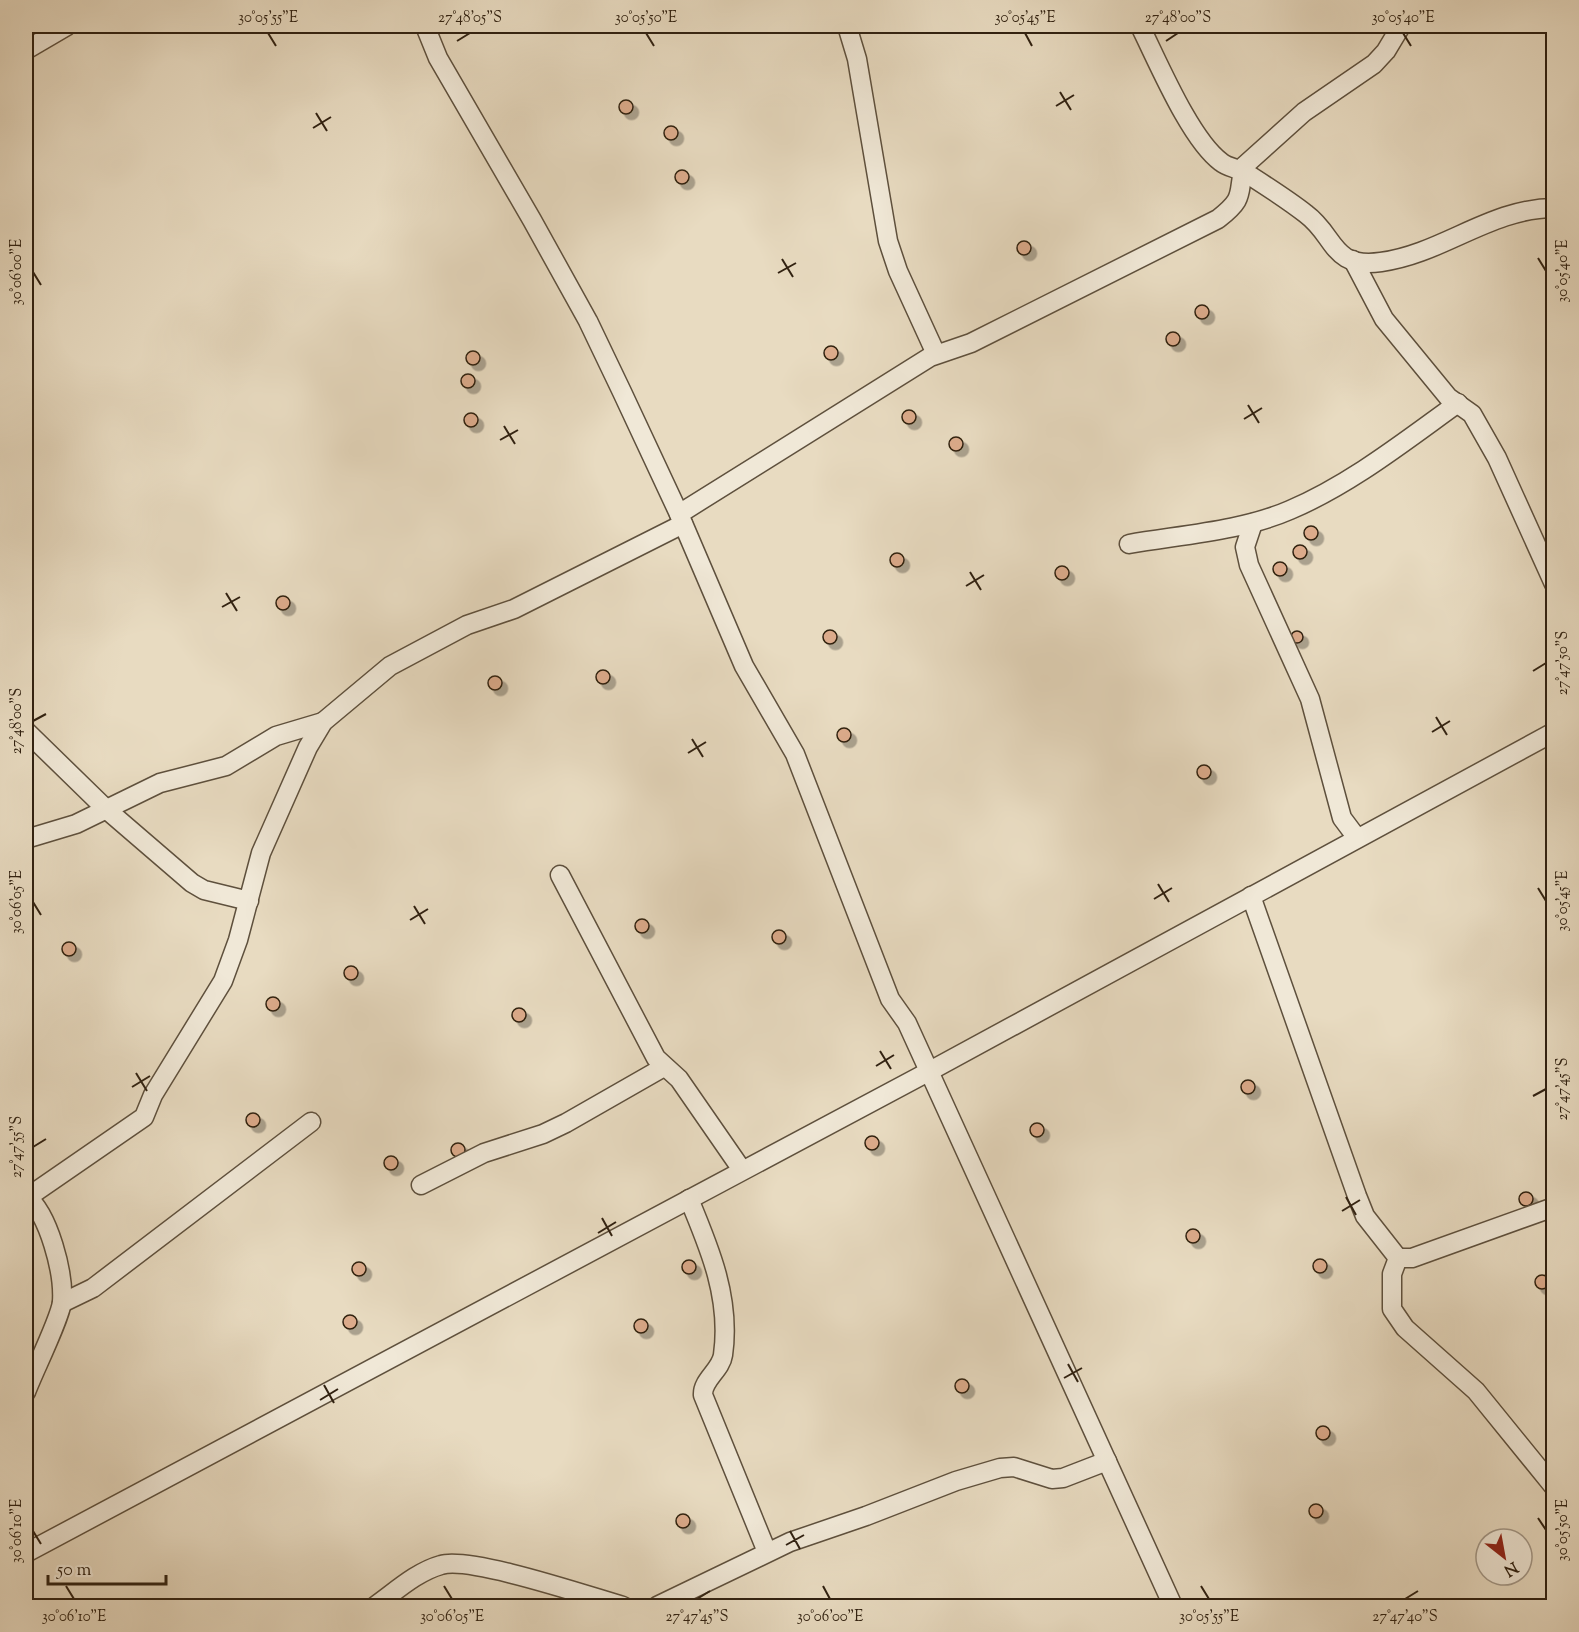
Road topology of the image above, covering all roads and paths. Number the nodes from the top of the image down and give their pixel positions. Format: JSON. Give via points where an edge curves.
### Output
{"nodes":[{"id":1,"x":67,"y":26,"type":"edge"},
{"id":2,"x":425,"y":26,"type":"edge"},
{"id":3,"x":847,"y":26,"type":"edge"},
{"id":4,"x":1140,"y":26,"type":"edge"},
{"id":5,"x":1401,"y":26,"type":"edge"},
{"id":6,"x":26,"y":50,"type":"edge"},
{"id":7,"x":1243,"y":171,"type":"junction"},
{"id":8,"x":1554,"y":208,"type":"edge"},
{"id":9,"x":1353,"y":260,"type":"junction"},
{"id":10,"x":936,"y":354,"type":"junction"},
{"id":11,"x":1458,"y":403,"type":"junction"},
{"id":12,"x":681,"y":519,"type":"junction"},
{"id":13,"x":1253,"y":523,"type":"junction"},
{"id":14,"x":1129,"y":544,"type":"dead end"},
{"id":15,"x":1554,"y":584,"type":"edge"},
{"id":16,"x":324,"y":722,"type":"junction"},
{"id":17,"x":26,"y":731,"type":"edge"},
{"id":18,"x":1554,"y":732,"type":"edge"},
{"id":19,"x":106,"y":809,"type":"junction"},
{"id":20,"x":1357,"y":838,"type":"junction"},
{"id":21,"x":26,"y":839,"type":"edge"},
{"id":22,"x":560,"y":875,"type":"dead end"},
{"id":23,"x":1251,"y":896,"type":"junction"},
{"id":24,"x":249,"y":901,"type":"junction"},
{"id":25,"x":664,"y":1068,"type":"junction"},
{"id":26,"x":928,"y":1072,"type":"junction"},
{"id":27,"x":311,"y":1122,"type":"dead end"},
{"id":28,"x":742,"y":1170,"type":"junction"},
{"id":29,"x":421,"y":1185,"type":"dead end"},
{"id":30,"x":27,"y":1197,"type":"edge"},
{"id":31,"x":689,"y":1199,"type":"junction"},
{"id":32,"x":1554,"y":1207,"type":"edge"},
{"id":33,"x":1398,"y":1258,"type":"junction"},
{"id":34,"x":62,"y":1303,"type":"junction"},
{"id":35,"x":26,"y":1392,"type":"edge"},
{"id":36,"x":1107,"y":1461,"type":"junction"},
{"id":37,"x":1554,"y":1487,"type":"edge"},
{"id":38,"x":767,"y":1552,"type":"junction"},
{"id":39,"x":26,"y":1553,"type":"edge"},
{"id":40,"x":375,"y":1606,"type":"edge"},
{"id":41,"x":623,"y":1606,"type":"edge"},
{"id":42,"x":657,"y":1606,"type":"edge"},
{"id":43,"x":1173,"y":1606,"type":"edge"}],
"edges":[{"from":1,"to":6,"type":"street"},
{"from":2,"to":12,"type":"street","via":[[438,58],[588,321]]},
{"from":3,"to":10,"type":"street","via":[[888,241]]},
{"from":4,"to":7,"type":"street","via":[[1203,143],[1221,162]]},
{"from":5,"to":7,"type":"street","via":[[1374,64],[1304,112]]},
{"from":7,"to":9,"type":"street","via":[[1308,214],[1339,253]]},
{"from":7,"to":10,"type":"street","via":[[1242,191],[1218,219],[971,343]]},
{"from":8,"to":9,"type":"street","via":[[1518,211],[1396,259],[1367,263]]},
{"from":9,"to":11,"type":"street","via":[[1384,319],[1448,397]]},
{"from":10,"to":12,"type":"street"},
{"from":11,"to":13,"type":"street","via":[[1335,487],[1289,511]]},
{"from":11,"to":15,"type":"street","via":[[1472,414],[1497,458]]},
{"from":12,"to":16,"type":"street","via":[[514,609],[467,625],[390,666]]},
{"from":12,"to":26,"type":"street","via":[[744,666],[795,754],[886,990],[907,1023]]},
{"from":13,"to":14,"type":"street"},
{"from":13,"to":20,"type":"street","via":[[1245,547],[1249,565],[1310,699],[1342,818]]},
{"from":16,"to":19,"type":"street","via":[[276,736],[226,766],[160,783]]},
{"from":16,"to":24,"type":"street","via":[[308,747],[271,828]]},
{"from":17,"to":19,"type":"street"},
{"from":18,"to":20,"type":"street"},
{"from":19,"to":21,"type":"street","via":[[76,824]]},
{"from":19,"to":24,"type":"street","via":[[192,883],[204,890]]},
{"from":20,"to":23,"type":"street"},
{"from":22,"to":25,"type":"street"},
{"from":23,"to":26,"type":"street"},
{"from":23,"to":33,"type":"street","via":[[1356,1196],[1365,1216]]},
{"from":24,"to":30,"type":"street","via":[[223,981],[153,1095],[144,1117]]},
{"from":25,"to":28,"type":"street","via":[[679,1079]]},
{"from":25,"to":29,"type":"street","via":[[566,1123],[484,1153]]},
{"from":26,"to":28,"type":"street"},
{"from":26,"to":36,"type":"street"},
{"from":27,"to":34,"type":"street","via":[[93,1288]]},
{"from":28,"to":31,"type":"street"},
{"from":30,"to":34,"type":"street","via":[[43,1218],[53,1247]]},
{"from":31,"to":38,"type":"street","via":[[721,1285],[726,1324],[721,1365],[705,1385],[703,1395]]},
{"from":31,"to":39,"type":"street"},
{"from":32,"to":33,"type":"street","via":[[1412,1258]]},
{"from":33,"to":37,"type":"street","via":[[1390,1291],[1392,1309],[1405,1328],[1476,1391]]},
{"from":34,"to":35,"type":"street"},
{"from":36,"to":38,"type":"street","via":[[1052,1479],[1027,1469],[1000,1468]]},
{"from":36,"to":43,"type":"street"},
{"from":38,"to":42,"type":"street"},
{"from":40,"to":41,"type":"street","via":[[425,1572],[441,1564],[456,1563]]}]}
